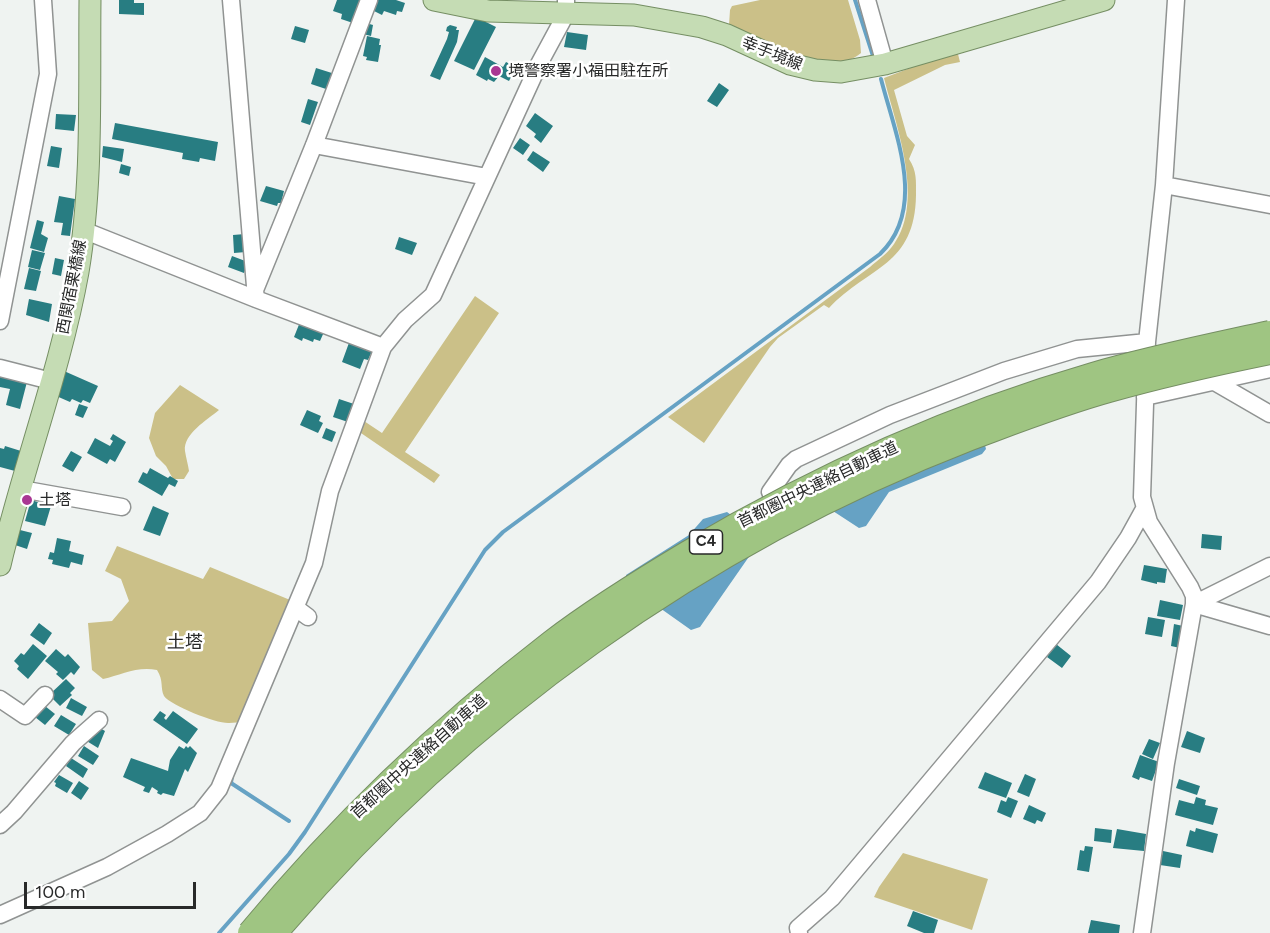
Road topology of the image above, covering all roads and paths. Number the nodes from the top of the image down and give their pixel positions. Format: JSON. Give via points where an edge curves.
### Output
{"nodes":[{"id":1,"x":43,"y":0,"type":"edge"},
{"id":2,"x":90,"y":0,"type":"edge"},
{"id":3,"x":231,"y":0,"type":"edge"},
{"id":4,"x":369,"y":0,"type":"edge"},
{"id":5,"x":434,"y":0,"type":"edge"},
{"id":6,"x":867,"y":0,"type":"edge"},
{"id":7,"x":1104,"y":0,"type":"edge"},
{"id":8,"x":1176,"y":0,"type":"edge"},
{"id":9,"x":566,"y":7,"type":"edge"},
{"id":10,"x":885,"y":64,"type":"junction"},
{"id":11,"x":314,"y":145,"type":"junction"},
{"id":12,"x":487,"y":177,"type":"junction"},
{"id":13,"x":1164,"y":185,"type":"junction"},
{"id":14,"x":1270,"y":205,"type":"edge"},
{"id":15,"x":83,"y":230,"type":"junction"},
{"id":16,"x":255,"y":295,"type":"junction"},
{"id":17,"x":0,"y":321,"type":"edge"},
{"id":18,"x":1270,"y":333,"type":"edge"},
{"id":19,"x":1148,"y":342,"type":"junction"},
{"id":20,"x":383,"y":347,"type":"junction"},
{"id":21,"x":1270,"y":352,"type":"edge"},
{"id":22,"x":0,"y":368,"type":"edge"},
{"id":23,"x":1270,"y":369,"type":"edge"},
{"id":24,"x":51,"y":381,"type":"junction"},
{"id":25,"x":1213,"y":381,"type":"junction"},
{"id":26,"x":1145,"y":397,"type":"junction"},
{"id":27,"x":1270,"y":414,"type":"edge"},
{"id":28,"x":21,"y":489,"type":"junction"},
{"id":29,"x":770,"y":492,"type":"dead end"},
{"id":30,"x":122,"y":507,"type":"dead end"},
{"id":31,"x":1144,"y":509,"type":"junction"},
{"id":32,"x":0,"y":565,"type":"edge"},
{"id":33,"x":1270,"y":566,"type":"edge"},
{"id":34,"x":1194,"y":604,"type":"junction"},
{"id":35,"x":1270,"y":626,"type":"edge"},
{"id":36,"x":45,"y":695,"type":"dead end"},
{"id":37,"x":0,"y":699,"type":"edge"},
{"id":38,"x":99,"y":720,"type":"dead end"},
{"id":39,"x":0,"y":825,"type":"edge"},
{"id":40,"x":0,"y":915,"type":"edge"},
{"id":41,"x":795,"y":931,"type":"edge"},
{"id":42,"x":249,"y":933,"type":"edge"},
{"id":43,"x":275,"y":933,"type":"edge"},
{"id":44,"x":1142,"y":933,"type":"edge"}],
"edges":[{"from":1,"to":17,"type":"street","via":[[48,74]]},
{"from":2,"to":15,"type":"main road","name":"西関宿栗橋線"},
{"from":3,"to":16,"type":"street"},
{"from":4,"to":11,"type":"street"},
{"from":5,"to":9,"type":"main road","name":"幸手境線","via":[[488,11]]},
{"from":6,"to":10,"type":"street"},
{"from":7,"to":10,"type":"main road","name":"幸手境線"},
{"from":8,"to":13,"type":"street"},
{"from":9,"to":10,"type":"main road","name":"幸手境線","via":[[702,27],[790,64],[815,70],[841,72]]},
{"from":9,"to":12,"type":"street"},
{"from":11,"to":12,"type":"street"},
{"from":11,"to":16,"type":"street"},
{"from":12,"to":20,"type":"street","via":[[433,295]]},
{"from":13,"to":14,"type":"street"},
{"from":13,"to":19,"type":"street"},
{"from":15,"to":16,"type":"street"},
{"from":15,"to":24,"type":"main road","name":"西関宿栗橋線","via":[[74,289]]},
{"from":16,"to":20,"type":"street"},
{"from":18,"to":42,"type":"highway","name":"首都圏中央連絡自動車道","number":"C4","bridge":true,"via":[[1091,375],[996,407],[824,478],[711,540],[553,641],[468,711],[353,817]]},
{"from":19,"to":26,"type":"street"},
{"from":19,"to":29,"type":"street","via":[[1077,349],[1004,371],[890,415],[796,459]]},
{"from":20,"to":40,"type":"street","via":[[330,491],[300,612],[219,789],[200,813],[167,834],[107,867]]},
{"from":21,"to":43,"type":"highway","name":"首都圏中央連絡自動車道","number":"C4","bridge":true,"via":[[1107,390],[1024,417],[919,458],[741,546],[656,597],[490,720],[367,832]]},
{"from":22,"to":24,"type":"street"},
{"from":23,"to":25,"type":"street"},
{"from":24,"to":28,"type":"main road","name":"西関宿栗橋線"},
{"from":25,"to":26,"type":"street"},
{"from":25,"to":27,"type":"street"},
{"from":26,"to":31,"type":"street"},
{"from":28,"to":30,"type":"street"},
{"from":28,"to":32,"type":"main road","name":"西関宿栗橋線"},
{"from":31,"to":34,"type":"street","via":[[1190,587]]},
{"from":31,"to":41,"type":"street","via":[[1098,582],[832,898]]},
{"from":33,"to":34,"type":"street"},
{"from":34,"to":35,"type":"street"},
{"from":34,"to":44,"type":"street"},
{"from":36,"to":37,"type":"street","via":[[25,716]]},
{"from":38,"to":39,"type":"street","via":[[73,743]]}]}
